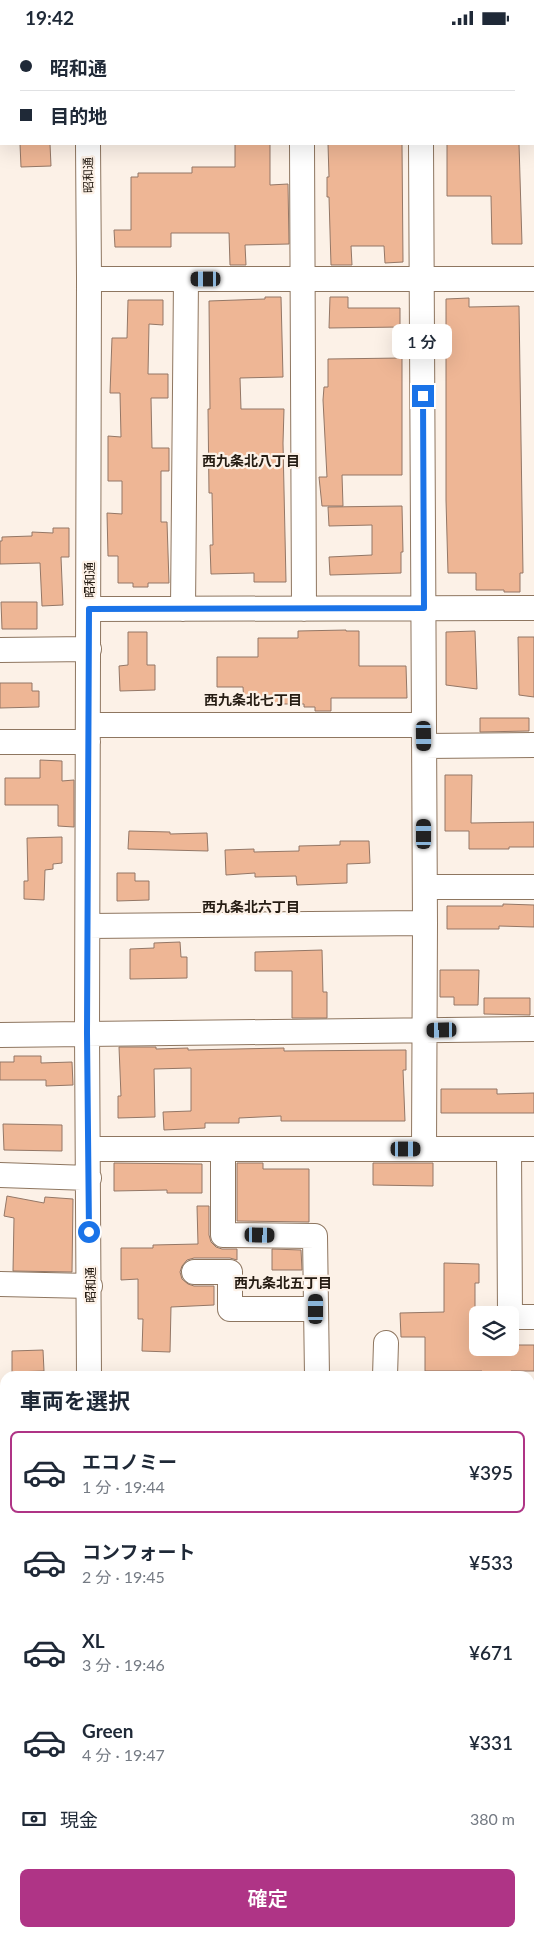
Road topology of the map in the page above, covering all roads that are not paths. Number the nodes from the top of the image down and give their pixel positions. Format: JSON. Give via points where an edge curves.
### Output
{"nodes":[{"id":1,"x":88,"y":145,"type":"edge"},
{"id":2,"x":302,"y":145,"type":"edge"},
{"id":3,"x":421,"y":145,"type":"edge"},
{"id":4,"x":90,"y":279,"type":"junction"},
{"id":5,"x":186,"y":279,"type":"junction"},
{"id":6,"x":304,"y":279,"type":"junction"},
{"id":7,"x":534,"y":279,"type":"edge"},
{"id":8,"x":423,"y":280,"type":"junction"},
{"id":9,"x":534,"y":607,"type":"edge"},
{"id":10,"x":424,"y":608,"type":"junction"},
{"id":11,"x":89,"y":609,"type":"junction"},
{"id":12,"x":183,"y":609,"type":"junction"},
{"id":13,"x":304,"y":609,"type":"junction"},
{"id":14,"x":89,"y":649,"type":"junction"},
{"id":15,"x":0,"y":650,"type":"edge"},
{"id":16,"x":88,"y":734,"type":"junction"},
{"id":17,"x":424,"y":736,"type":"junction"},
{"id":18,"x":0,"y":742,"type":"edge"},
{"id":19,"x":534,"y":745,"type":"edge"},
{"id":20,"x":425,"y":887,"type":"junction"},
{"id":21,"x":534,"y":887,"type":"edge"},
{"id":22,"x":425,"y":923,"type":"junction"},
{"id":23,"x":88,"y":926,"type":"junction"},
{"id":24,"x":534,"y":1029,"type":"edge"},
{"id":25,"x":424,"y":1031,"type":"junction"},
{"id":26,"x":87,"y":1033,"type":"junction"},
{"id":27,"x":0,"y":1035,"type":"edge"},
{"id":28,"x":88,"y":1149,"type":"junction"},
{"id":29,"x":424,"y":1149,"type":"junction"},
{"id":30,"x":509,"y":1149,"type":"junction"},
{"id":31,"x":534,"y":1149,"type":"edge"},
{"id":32,"x":224,"y":1150,"type":"junction"},
{"id":33,"x":0,"y":1175,"type":"edge"},
{"id":34,"x":89,"y":1178,"type":"junction"},
{"id":35,"x":194,"y":1272,"type":"dead end"},
{"id":36,"x":0,"y":1284,"type":"edge"},
{"id":37,"x":90,"y":1286,"type":"junction"},
{"id":38,"x":316,"y":1309,"type":"junction"},
{"id":39,"x":534,"y":1317,"type":"edge"},
{"id":40,"x":386,"y":1343,"type":"dead end"},
{"id":41,"x":89,"y":1371,"type":"edge"},
{"id":42,"x":317,"y":1371,"type":"edge"},
{"id":43,"x":385,"y":1371,"type":"edge"}],
"edges":[{"from":1,"to":4,"type":"street","name":"昭和通"},
{"from":2,"to":6,"type":"street"},
{"from":3,"to":8,"type":"street"},
{"from":4,"to":5,"type":"street"},
{"from":4,"to":11,"type":"street","name":"昭和通"},
{"from":5,"to":6,"type":"street"},
{"from":5,"to":12,"type":"street"},
{"from":6,"to":8,"type":"street"},
{"from":6,"to":13,"type":"street"},
{"from":7,"to":8,"type":"street"},
{"from":8,"to":10,"type":"street"},
{"from":9,"to":10,"type":"street"},
{"from":10,"to":13,"type":"street"},
{"from":10,"to":17,"type":"street"},
{"from":11,"to":12,"type":"street"},
{"from":11,"to":14,"type":"street","name":"昭和通"},
{"from":12,"to":13,"type":"street"},
{"from":14,"to":15,"type":"street"},
{"from":14,"to":16,"type":"street","name":"昭和通"},
{"from":16,"to":17,"type":"street"},
{"from":16,"to":18,"type":"street"},
{"from":16,"to":23,"type":"street","name":"昭和通"},
{"from":17,"to":19,"type":"street"},
{"from":17,"to":20,"type":"street"},
{"from":20,"to":21,"type":"street"},
{"from":20,"to":22,"type":"street"},
{"from":22,"to":23,"type":"street"},
{"from":22,"to":25,"type":"street"},
{"from":23,"to":26,"type":"street","name":"昭和通"},
{"from":24,"to":25,"type":"street"},
{"from":25,"to":26,"type":"street"},
{"from":25,"to":29,"type":"street"},
{"from":26,"to":27,"type":"street"},
{"from":26,"to":28,"type":"street","name":"昭和通"},
{"from":28,"to":32,"type":"street"},
{"from":28,"to":34,"type":"street","name":"昭和通"},
{"from":29,"to":30,"type":"street"},
{"from":29,"to":32,"type":"street"},
{"from":30,"to":31,"type":"street"},
{"from":30,"to":39,"type":"street","via":[[510,1317]]},
{"from":32,"to":38,"type":"street","via":[[223,1235],[316,1236]]},
{"from":33,"to":34,"type":"street"},
{"from":34,"to":37,"type":"street","name":"昭和通"},
{"from":35,"to":38,"type":"street","via":[[230,1272],[230,1309]]},
{"from":36,"to":37,"type":"street"},
{"from":37,"to":41,"type":"street","name":"昭和通"},
{"from":38,"to":42,"type":"street"},
{"from":40,"to":43,"type":"street"}]}
